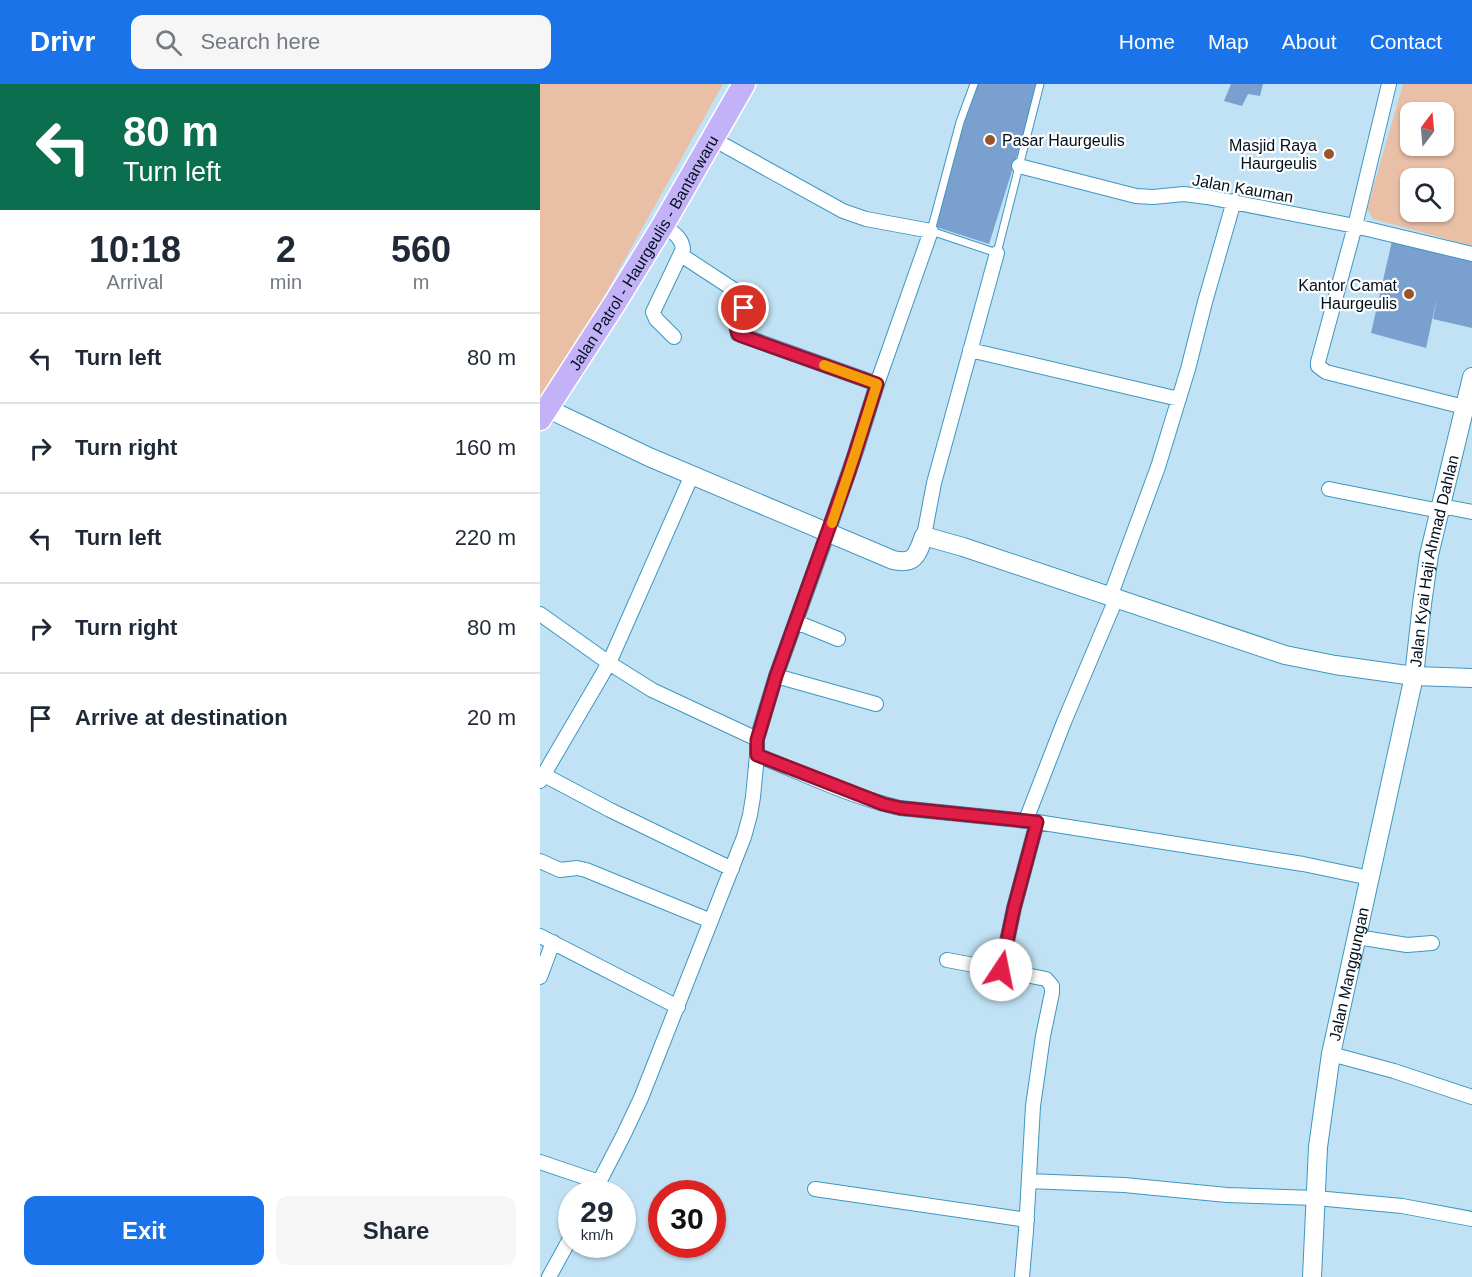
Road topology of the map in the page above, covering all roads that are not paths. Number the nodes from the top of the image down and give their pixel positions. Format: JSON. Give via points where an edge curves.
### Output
{"nodes":[{"id":1,"x":744,"y":84,"type":"edge"},
{"id":2,"x":974,"y":84,"type":"edge"},
{"id":3,"x":1040,"y":84,"type":"edge"},
{"id":4,"x":1389,"y":84,"type":"edge"},
{"id":5,"x":713,"y":139,"type":"junction"},
{"id":6,"x":1019,"y":166,"type":"junction"},
{"id":7,"x":1234,"y":201,"type":"junction"},
{"id":8,"x":663,"y":225,"type":"junction"},
{"id":9,"x":1355,"y":226,"type":"junction"},
{"id":10,"x":931,"y":231,"type":"junction"},
{"id":11,"x":997,"y":253,"type":"junction"},
{"id":12,"x":1472,"y":254,"type":"edge"},
{"id":13,"x":681,"y":255,"type":"junction"},
{"id":14,"x":674,"y":337,"type":"dead end"},
{"id":15,"x":970,"y":350,"type":"junction"},
{"id":16,"x":1472,"y":377,"type":"edge"},
{"id":17,"x":877,"y":384,"type":"junction"},
{"id":18,"x":1179,"y":399,"type":"junction"},
{"id":19,"x":1464,"y":407,"type":"junction"},
{"id":20,"x":542,"y":411,"type":"edge"},
{"id":21,"x":692,"y":475,"type":"junction"},
{"id":22,"x":1329,"y":489,"type":"dead end"},
{"id":23,"x":1440,"y":508,"type":"junction"},
{"id":24,"x":1472,"y":512,"type":"edge"},
{"id":25,"x":828,"y":532,"type":"junction"},
{"id":26,"x":924,"y":536,"type":"junction"},
{"id":27,"x":1113,"y":598,"type":"junction"},
{"id":28,"x":540,"y":614,"type":"edge"},
{"id":29,"x":796,"y":622,"type":"junction"},
{"id":30,"x":838,"y":639,"type":"dead end"},
{"id":31,"x":609,"y":663,"type":"junction"},
{"id":32,"x":776,"y":676,"type":"junction"},
{"id":33,"x":1414,"y":676,"type":"junction"},
{"id":34,"x":1472,"y":678,"type":"edge"},
{"id":35,"x":876,"y":705,"type":"dead end"},
{"id":36,"x":757,"y":740,"type":"junction"},
{"id":37,"x":757,"y":755,"type":"junction"},
{"id":38,"x":542,"y":778,"type":"edge"},
{"id":39,"x":1032,"y":821,"type":"junction"},
{"id":40,"x":540,"y":861,"type":"edge"},
{"id":41,"x":732,"y":869,"type":"junction"},
{"id":42,"x":1370,"y":878,"type":"junction"},
{"id":43,"x":711,"y":921,"type":"junction"},
{"id":44,"x":540,"y":936,"type":"edge"},
{"id":45,"x":1358,"y":937,"type":"junction"},
{"id":46,"x":553,"y":942,"type":"junction"},
{"id":47,"x":1432,"y":943,"type":"dead end"},
{"id":48,"x":947,"y":960,"type":"dead end"},
{"id":49,"x":1001,"y":970,"type":"junction"},
{"id":50,"x":540,"y":977,"type":"edge"},
{"id":51,"x":678,"y":1007,"type":"junction"},
{"id":52,"x":1331,"y":1054,"type":"junction"},
{"id":53,"x":1472,"y":1097,"type":"edge"},
{"id":54,"x":540,"y":1162,"type":"edge"},
{"id":55,"x":579,"y":1180,"type":"edge"},
{"id":56,"x":600,"y":1180,"type":"edge"},
{"id":57,"x":1029,"y":1180,"type":"junction"},
{"id":58,"x":815,"y":1189,"type":"dead end"},
{"id":59,"x":1316,"y":1198,"type":"junction"},
{"id":60,"x":1472,"y":1219,"type":"edge"},
{"id":61,"x":1027,"y":1220,"type":"junction"},
{"id":62,"x":559,"y":1258,"type":"edge"},
{"id":63,"x":549,"y":1277,"type":"edge"},
{"id":64,"x":1022,"y":1277,"type":"edge"},
{"id":65,"x":1312,"y":1277,"type":"edge"}],
"edges":[{"from":1,"to":5,"type":"main road","name":"Jalan Patrol - Haurgeulis - Bantarwaru"},
{"from":2,"to":10,"type":"lane"},
{"from":3,"to":6,"type":"lane"},
{"from":4,"to":9,"type":"street"},
{"from":5,"to":8,"type":"main road","name":"Jalan Patrol - Haurgeulis - Bantarwaru"},
{"from":5,"to":10,"type":"street","via":[[843,211]]},
{"from":6,"to":7,"type":"street","name":"Jalan Kauman","via":[[1136,196],[1193,194]]},
{"from":6,"to":11,"type":"lane"},
{"from":7,"to":9,"type":"street","name":"Jalan Kauman"},
{"from":7,"to":18,"type":"street"},
{"from":8,"to":13,"type":"street","via":[[680,238]]},
{"from":8,"to":20,"type":"main road","name":"Jalan Patrol - Haurgeulis - Bantarwaru"},
{"from":9,"to":12,"type":"street","name":"Jalan Kauman"},
{"from":9,"to":19,"type":"street","via":[[1318,366],[1326,372]]},
{"from":10,"to":11,"type":"lane"},
{"from":10,"to":17,"type":"street"},
{"from":11,"to":15,"type":"street"},
{"from":13,"to":14,"type":"street","via":[[653,312]]},
{"from":13,"to":17,"type":"street","via":[[743,297],[738,334]]},
{"from":15,"to":18,"type":"street"},
{"from":15,"to":26,"type":"street","via":[[934,483]]},
{"from":16,"to":19,"type":"street","name":"Jalan Kyai Haji Ahmad Dahlan"},
{"from":17,"to":25,"type":"street"},
{"from":18,"to":27,"type":"street"},
{"from":19,"to":23,"type":"street","name":"Jalan Kyai Haji Ahmad Dahlan"},
{"from":20,"to":21,"type":"street"},
{"from":21,"to":25,"type":"street"},
{"from":21,"to":31,"type":"street"},
{"from":22,"to":23,"type":"street"},
{"from":23,"to":24,"type":"street"},
{"from":23,"to":33,"type":"street","name":"Jalan Kyai Haji Ahmad Dahlan","via":[[1429,555]]},
{"from":25,"to":26,"type":"street","via":[[901,561],[914,558]]},
{"from":25,"to":29,"type":"street"},
{"from":26,"to":27,"type":"street"},
{"from":27,"to":33,"type":"street","via":[[1285,655]]},
{"from":27,"to":39,"type":"street","via":[[1067,713]]},
{"from":28,"to":31,"type":"street"},
{"from":29,"to":30,"type":"street"},
{"from":29,"to":32,"type":"street"},
{"from":31,"to":36,"type":"street","via":[[652,690]]},
{"from":31,"to":38,"type":"street"},
{"from":32,"to":35,"type":"street"},
{"from":32,"to":36,"type":"street"},
{"from":33,"to":34,"type":"street"},
{"from":33,"to":42,"type":"street","name":"Jalan Manggungan"},
{"from":36,"to":37,"type":"street"},
{"from":37,"to":39,"type":"street","via":[[883,804]]},
{"from":37,"to":41,"type":"street","via":[[750,815]]},
{"from":38,"to":41,"type":"street"},
{"from":39,"to":42,"type":"street"},
{"from":39,"to":49,"type":"street"},
{"from":40,"to":43,"type":"street","via":[[560,870],[586,870]]},
{"from":41,"to":43,"type":"street"},
{"from":42,"to":45,"type":"street","name":"Jalan Manggungan"},
{"from":43,"to":51,"type":"street"},
{"from":44,"to":46,"type":"street"},
{"from":45,"to":47,"type":"street","via":[[1407,945]]},
{"from":45,"to":52,"type":"street","name":"Jalan Manggungan"},
{"from":46,"to":50,"type":"street"},
{"from":46,"to":51,"type":"street"},
{"from":48,"to":49,"type":"street"},
{"from":49,"to":57,"type":"street","via":[[1046,979],[1052,986],[1033,1106]]},
{"from":51,"to":56,"type":"street","via":[[641,1098]]},
{"from":52,"to":53,"type":"street"},
{"from":52,"to":59,"type":"street","name":"Jalan Manggungan","via":[[1318,1147]]},
{"from":54,"to":55,"type":"street"},
{"from":57,"to":59,"type":"street"},
{"from":57,"to":61,"type":"street"},
{"from":58,"to":61,"type":"street"},
{"from":59,"to":60,"type":"street","via":[[1402,1206]]},
{"from":59,"to":65,"type":"street","name":"Jalan Manggungan"},
{"from":61,"to":64,"type":"street"},
{"from":62,"to":63,"type":"street"}]}
